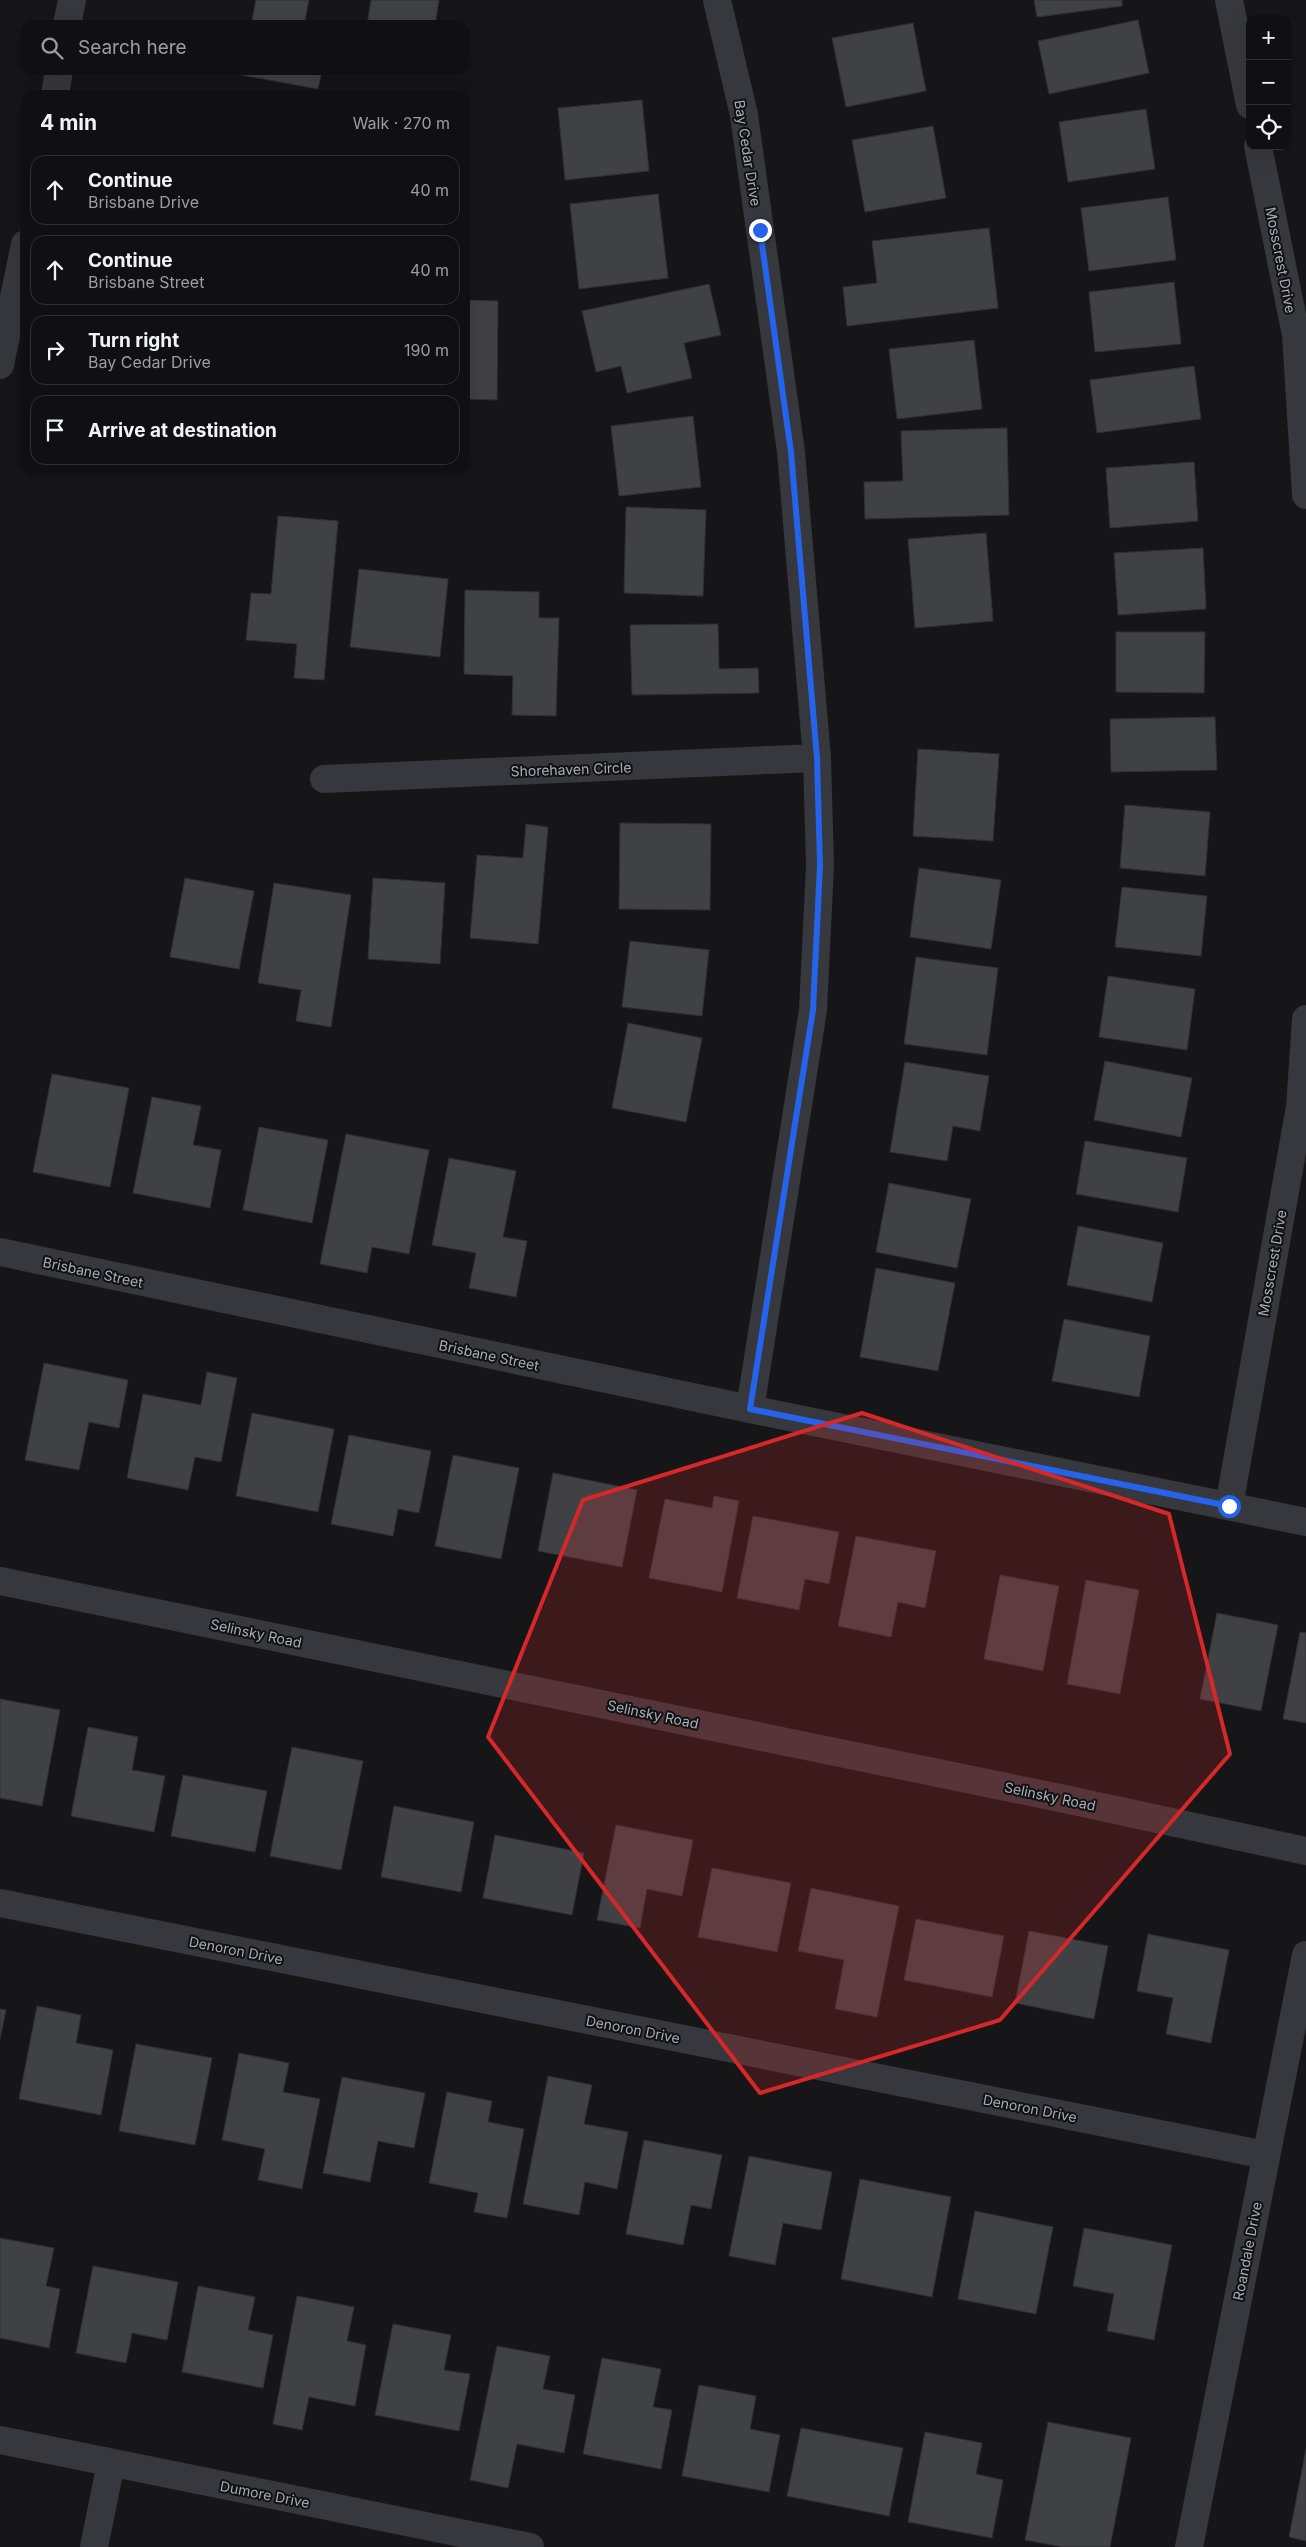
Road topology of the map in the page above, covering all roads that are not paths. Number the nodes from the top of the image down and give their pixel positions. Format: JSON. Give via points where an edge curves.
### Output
{"nodes":[{"id":1,"x":72,"y":0,"type":"edge"},
{"id":2,"x":717,"y":0,"type":"edge"},
{"id":3,"x":1229,"y":0,"type":"edge"},
{"id":4,"x":68,"y":20,"type":"edge"},
{"id":5,"x":58,"y":75,"type":"edge"},
{"id":6,"x":1246,"y":85,"type":"edge"},
{"id":7,"x":56,"y":90,"type":"edge"},
{"id":8,"x":1259,"y":150,"type":"edge"},
{"id":9,"x":20,"y":268,"type":"edge"},
{"id":10,"x":1297,"y":292,"type":"edge"},
{"id":11,"x":0,"y":366,"type":"edge"},
{"id":12,"x":1306,"y":495,"type":"edge"},
{"id":13,"x":817,"y":758,"type":"junction"},
{"id":14,"x":324,"y":779,"type":"dead end"},
{"id":15,"x":1306,"y":1019,"type":"edge"},
{"id":16,"x":0,"y":1252,"type":"edge"},
{"id":17,"x":750,"y":1409,"type":"junction"},
{"id":18,"x":1229,"y":1506,"type":"junction"},
{"id":19,"x":1306,"y":1522,"type":"edge"},
{"id":20,"x":0,"y":1581,"type":"edge"},
{"id":21,"x":1306,"y":1850,"type":"edge"},
{"id":22,"x":0,"y":1904,"type":"edge"},
{"id":23,"x":1306,"y":1955,"type":"edge"},
{"id":24,"x":1266,"y":2155,"type":"junction"},
{"id":25,"x":0,"y":2440,"type":"edge"},
{"id":26,"x":111,"y":2463,"type":"junction"},
{"id":27,"x":94,"y":2547,"type":"edge"},
{"id":28,"x":530,"y":2547,"type":"edge"},
{"id":29,"x":1189,"y":2547,"type":"edge"}],
"edges":[{"from":1,"to":4,"type":"street"},
{"from":2,"to":13,"type":"street","name":"Bay Cedar Drive","via":[[744,115],[791,452]]},
{"from":3,"to":6,"type":"street"},
{"from":5,"to":7,"type":"street"},
{"from":8,"to":10,"type":"street","name":"Mosscrest Drive"},
{"from":9,"to":11,"type":"street"},
{"from":10,"to":12,"type":"street","name":"Mosscrest Drive","via":[[1296,335]]},
{"from":13,"to":14,"type":"street","name":"Shorehaven Circle"},
{"from":13,"to":17,"type":"street","name":"Bay Cedar Drive","via":[[820,865],[813,1010]]},
{"from":15,"to":18,"type":"street","name":"Mosscrest Drive","via":[[1300,1107]]},
{"from":16,"to":17,"type":"street","name":"Brisbane Street"},
{"from":17,"to":18,"type":"street","name":"Brisbane Street"},
{"from":18,"to":19,"type":"street","name":"Brisbane Street"},
{"from":20,"to":21,"type":"street","name":"Selinsky Road"},
{"from":22,"to":24,"type":"street","name":"Denoron Drive"},
{"from":23,"to":24,"type":"street","name":"Roandale Drive"},
{"from":24,"to":29,"type":"street","name":"Roandale Drive"},
{"from":25,"to":26,"type":"street","name":"Dumore Drive"},
{"from":26,"to":27,"type":"street"},
{"from":26,"to":28,"type":"street","name":"Dumore Drive"}]}
